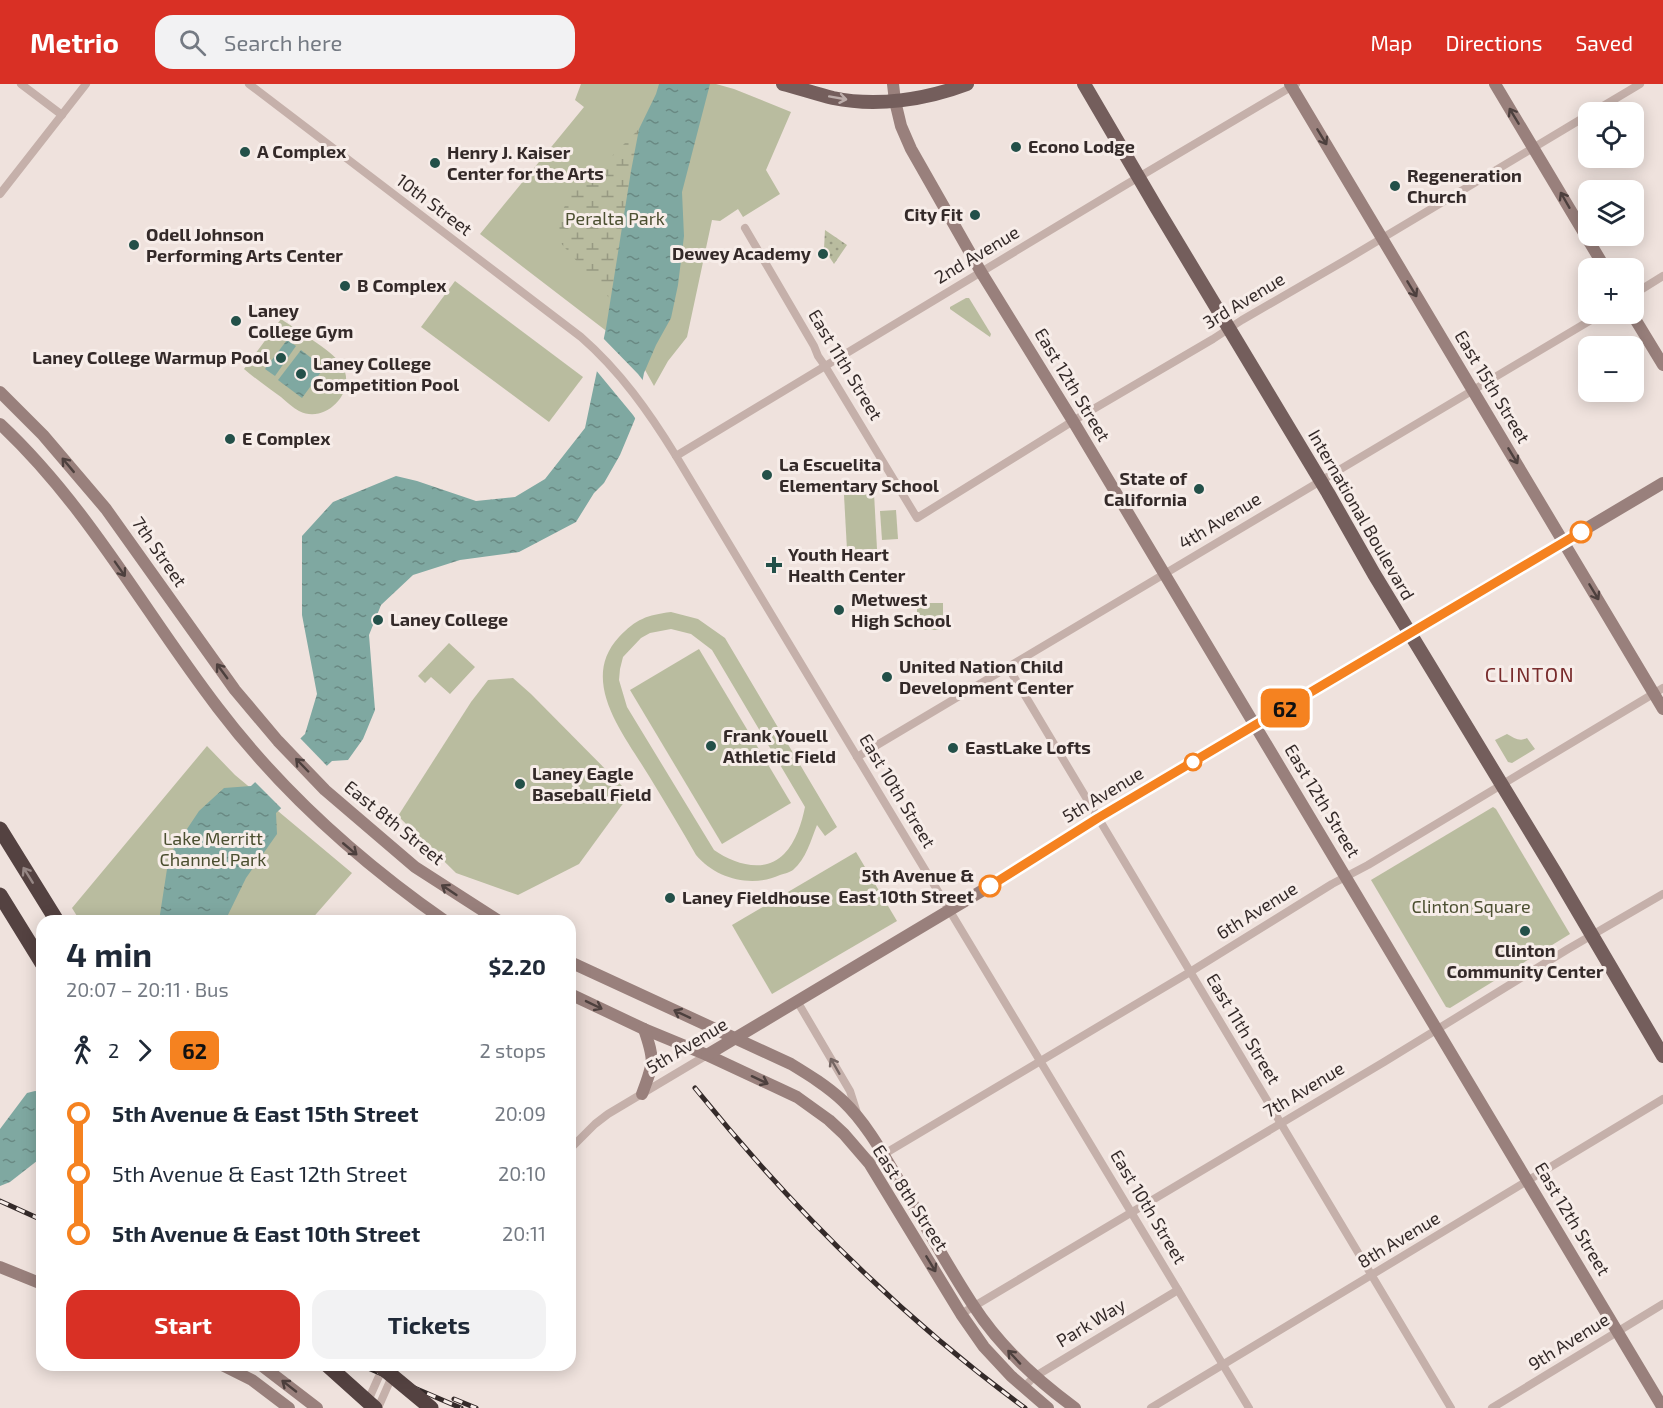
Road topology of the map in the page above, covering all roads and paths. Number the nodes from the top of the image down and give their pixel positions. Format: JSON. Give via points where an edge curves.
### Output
{"nodes":[{"id":1,"x":21,"y":84,"type":"edge"},
{"id":2,"x":86,"y":84,"type":"edge"},
{"id":3,"x":249,"y":84,"type":"edge"},
{"id":4,"x":783,"y":84,"type":"edge"},
{"id":5,"x":893,"y":84,"type":"edge"},
{"id":6,"x":967,"y":84,"type":"edge"},
{"id":7,"x":1084,"y":84,"type":"edge"},
{"id":8,"x":1495,"y":84,"type":"edge"},
{"id":9,"x":1640,"y":84,"type":"edge"},
{"id":10,"x":1293,"y":85,"type":"edge"},
{"id":11,"x":895,"y":101,"type":"junction"},
{"id":12,"x":1610,"y":102,"type":"edge"},
{"id":13,"x":62,"y":115,"type":"junction"},
{"id":14,"x":1578,"y":121,"type":"edge"},
{"id":15,"x":1533,"y":147,"type":"junction"},
{"id":16,"x":1138,"y":177,"type":"junction"},
{"id":17,"x":0,"y":194,"type":"edge"},
{"id":18,"x":745,"y":228,"type":"dead end"},
{"id":19,"x":1382,"y":239,"type":"junction"},
{"id":20,"x":1599,"y":258,"type":"edge"},
{"id":21,"x":981,"y":272,"type":"junction"},
{"id":22,"x":1663,"y":276,"type":"edge"},
{"id":23,"x":1644,"y":288,"type":"edge"},
{"id":24,"x":1584,"y":324,"type":"edge"},
{"id":25,"x":1638,"y":324,"type":"edge"},
{"id":26,"x":1229,"y":329,"type":"junction"},
{"id":27,"x":599,"y":353,"type":"joint"},
{"id":28,"x":1663,"y":365,"type":"edge"},
{"id":29,"x":825,"y":366,"type":"junction"},
{"id":30,"x":1473,"y":390,"type":"junction"},
{"id":31,"x":0,"y":392,"type":"edge"},
{"id":32,"x":1073,"y":421,"type":"junction"},
{"id":33,"x":0,"y":423,"type":"edge"},
{"id":34,"x":676,"y":456,"type":"junction"},
{"id":35,"x":1320,"y":480,"type":"junction"},
{"id":36,"x":1663,"y":483,"type":"edge"},
{"id":37,"x":917,"y":518,"type":"joint"},
{"id":38,"x":1564,"y":542,"type":"junction"},
{"id":39,"x":1164,"y":574,"type":"junction"},
{"id":40,"x":1410,"y":633,"type":"junction"},
{"id":41,"x":1008,"y":667,"type":"junction"},
{"id":42,"x":1658,"y":691,"type":"edge"},
{"id":43,"x":1663,"y":709,"type":"edge"},
{"id":44,"x":1255,"y":725,"type":"junction"},
{"id":45,"x":278,"y":741,"type":"joint"},
{"id":46,"x":857,"y":757,"type":"junction"},
{"id":47,"x":1502,"y":784,"type":"junction"},
{"id":48,"x":1098,"y":818,"type":"junction"},
{"id":49,"x":0,"y":829,"type":"edge"},
{"id":50,"x":1347,"y":877,"type":"junction"},
{"id":51,"x":1663,"y":894,"type":"edge"},
{"id":52,"x":0,"y":895,"type":"edge"},
{"id":53,"x":949,"y":910,"type":"junction"},
{"id":54,"x":53,"y":915,"type":"edge"},
{"id":55,"x":437,"y":915,"type":"edge"},
{"id":56,"x":490,"y":915,"type":"edge"},
{"id":57,"x":1593,"y":935,"type":"junction"},
{"id":58,"x":36,"y":953,"type":"edge"},
{"id":59,"x":576,"y":965,"type":"edge"},
{"id":60,"x":1190,"y":972,"type":"junction"},
{"id":61,"x":576,"y":997,"type":"edge"},
{"id":62,"x":797,"y":1001,"type":"junction"},
{"id":63,"x":644,"y":1029,"type":"junction"},
{"id":64,"x":1436,"y":1029,"type":"junction"},
{"id":65,"x":735,"y":1039,"type":"junction"},
{"id":66,"x":707,"y":1055,"type":"junction"},
{"id":67,"x":1663,"y":1056,"type":"edge"},
{"id":68,"x":1041,"y":1060,"type":"junction"},
{"id":69,"x":642,"y":1094,"type":"junction"},
{"id":70,"x":1663,"y":1099,"type":"edge"},
{"id":71,"x":859,"y":1119,"type":"junction"},
{"id":72,"x":1281,"y":1124,"type":"junction"},
{"id":73,"x":576,"y":1143,"type":"edge"},
{"id":74,"x":883,"y":1154,"type":"junction"},
{"id":75,"x":869,"y":1163,"type":"junction"},
{"id":76,"x":1528,"y":1180,"type":"junction"},
{"id":77,"x":1132,"y":1212,"type":"junction"},
{"id":78,"x":0,"y":1267,"type":"edge"},
{"id":79,"x":1372,"y":1276,"type":"junction"},
{"id":80,"x":36,"y":1282,"type":"edge"},
{"id":81,"x":1178,"y":1290,"type":"junction"},
{"id":82,"x":1663,"y":1304,"type":"edge"},
{"id":83,"x":973,"y":1306,"type":"junction"},
{"id":84,"x":962,"y":1314,"type":"junction"},
{"id":85,"x":1618,"y":1332,"type":"junction"},
{"id":86,"x":1223,"y":1365,"type":"junction"},
{"id":87,"x":234,"y":1371,"type":"edge"},
{"id":88,"x":269,"y":1371,"type":"edge"},
{"id":89,"x":334,"y":1371,"type":"edge"},
{"id":90,"x":381,"y":1371,"type":"edge"},
{"id":91,"x":386,"y":1371,"type":"edge"},
{"id":92,"x":394,"y":1371,"type":"edge"},
{"id":93,"x":1034,"y":1377,"type":"junction"},
{"id":94,"x":1023,"y":1388,"type":"junction"},
{"id":95,"x":289,"y":1408,"type":"edge"},
{"id":96,"x":317,"y":1408,"type":"edge"},
{"id":97,"x":364,"y":1408,"type":"edge"},
{"id":98,"x":376,"y":1408,"type":"edge"},
{"id":99,"x":431,"y":1408,"type":"edge"},
{"id":100,"x":1048,"y":1408,"type":"edge"},
{"id":101,"x":1075,"y":1408,"type":"edge"},
{"id":102,"x":1151,"y":1408,"type":"edge"},
{"id":103,"x":1249,"y":1408,"type":"edge"},
{"id":104,"x":1451,"y":1408,"type":"edge"},
{"id":105,"x":1492,"y":1408,"type":"edge"},
{"id":106,"x":1663,"y":1408,"type":"edge"}],
"edges":[{"from":1,"to":13,"type":"street"},
{"from":2,"to":13,"type":"street"},
{"from":3,"to":27,"type":"street","name":"10th Street"},
{"from":4,"to":11,"type":"main road","one_way":true,"via":[[833,98]]},
{"from":5,"to":11,"type":"main road","name":"East 12th Street"},
{"from":6,"to":11,"type":"main road"},
{"from":7,"to":16,"type":"main road","name":"International Boulevard"},
{"from":15,"to":8,"type":"main road","one_way":true},
{"from":9,"to":12,"type":"street"},
{"from":10,"to":16,"type":"street","name":"2nd Avenue"},
{"from":10,"to":19,"type":"main road","name":"East 15th Street","one_way":true},
{"from":11,"to":21,"type":"main road","name":"East 12th Street","via":[[911,149]]},
{"from":13,"to":17,"type":"street"},
{"from":14,"to":15,"type":"street","name":"3rd Avenue"},
{"from":15,"to":19,"type":"street","name":"3rd Avenue"},
{"from":20,"to":15,"type":"main road","one_way":true},
{"from":16,"to":21,"type":"street","name":"2nd Avenue"},
{"from":16,"to":26,"type":"main road","name":"International Boulevard"},
{"from":18,"to":29,"type":"street","name":"East 11th Street"},
{"from":19,"to":26,"type":"street","name":"3rd Avenue"},
{"from":19,"to":30,"type":"main road","name":"East 15th Street","one_way":true},
{"from":21,"to":29,"type":"street","name":"2nd Avenue"},
{"from":21,"to":32,"type":"main road","name":"East 12th Street"},
{"from":22,"to":23,"type":"street"},
{"from":24,"to":30,"type":"street","name":"4th Avenue"},
{"from":25,"to":28,"type":"main road"},
{"from":26,"to":32,"type":"street","name":"3rd Avenue"},
{"from":26,"to":35,"type":"main road","name":"International Boulevard"},
{"from":27,"to":34,"type":"street","name":"East 10th Street","via":[[621,376]]},
{"from":29,"to":34,"type":"street","name":"2nd Avenue"},
{"from":29,"to":37,"type":"street","name":"East 11th Street"},
{"from":30,"to":35,"type":"street","name":"4th Avenue"},
{"from":30,"to":38,"type":"main road","name":"East 15th Street","one_way":true},
{"from":45,"to":31,"type":"main road","name":"7th Street","one_way":true,"via":[[236,690],[106,509]]},
{"from":32,"to":37,"type":"street","name":"3rd Avenue"},
{"from":32,"to":39,"type":"main road","name":"East 12th Street"},
{"from":33,"to":55,"type":"main road","one_way":true,"via":[[97,535],[217,707],[261,761],[332,833]]},
{"from":34,"to":46,"type":"street","name":"East 10th Street"},
{"from":35,"to":39,"type":"street","name":"4th Avenue"},
{"from":35,"to":40,"type":"main road","name":"International Boulevard"},
{"from":36,"to":38,"type":"main road","name":"5th Avenue"},
{"from":38,"to":40,"type":"main road","name":"5th Avenue"},
{"from":38,"to":42,"type":"main road","name":"East 15th Street","one_way":true},
{"from":39,"to":41,"type":"street","name":"4th Avenue"},
{"from":39,"to":44,"type":"main road","name":"East 12th Street"},
{"from":40,"to":44,"type":"main road","name":"5th Avenue"},
{"from":40,"to":47,"type":"main road","name":"International Boulevard"},
{"from":41,"to":46,"type":"street","name":"4th Avenue"},
{"from":41,"to":48,"type":"street","name":"East 11th Street"},
{"from":42,"to":43,"type":"main road","name":"East 15th Street"},
{"from":42,"to":47,"type":"street","name":"6th Avenue"},
{"from":44,"to":48,"type":"main road","name":"5th Avenue"},
{"from":44,"to":50,"type":"main road","name":"East 12th Street"},
{"from":56,"to":45,"type":"main road","name":"East 8th Street","one_way":true,"via":[[415,867],[325,790]]},
{"from":46,"to":53,"type":"street","name":"East 10th Street"},
{"from":47,"to":50,"type":"street","name":"6th Avenue"},
{"from":47,"to":57,"type":"main road","name":"International Boulevard"},
{"from":48,"to":53,"type":"main road","name":"5th Avenue"},
{"from":48,"to":60,"type":"street","name":"East 11th Street"},
{"from":54,"to":49,"type":"highway","one_way":true},
{"from":50,"to":60,"type":"street","name":"6th Avenue"},
{"from":50,"to":64,"type":"main road","name":"East 12th Street"},
{"from":51,"to":57,"type":"street","name":"7th Avenue"},
{"from":52,"to":58,"type":"highway"},
{"from":53,"to":62,"type":"main road","name":"5th Avenue"},
{"from":53,"to":68,"type":"street","name":"East 10th Street"},
{"from":57,"to":64,"type":"street","name":"7th Avenue"},
{"from":57,"to":67,"type":"main road","name":"International Boulevard"},
{"from":65,"to":59,"type":"main road","name":"East 8th Street","one_way":true},
{"from":60,"to":68,"type":"street","name":"6th Avenue"},
{"from":60,"to":72,"type":"street","name":"East 11th Street"},
{"from":61,"to":63,"type":"main road","name":"East 8th Street","one_way":true},
{"from":62,"to":65,"type":"main road","name":"5th Avenue"},
{"from":71,"to":62,"type":"street","name":"East 8th Street","one_way":true,"via":[[850,1091]]},
{"from":63,"to":66,"type":"main road","name":"East 8th Street"},
{"from":63,"to":69,"type":"main road","via":[[653,1059]]},
{"from":64,"to":72,"type":"street","name":"7th Avenue"},
{"from":64,"to":76,"type":"main road","name":"East 12th Street"},
{"from":65,"to":66,"type":"main road","name":"5th Avenue"},
{"from":65,"to":71,"type":"main road","name":"East 8th Street","via":[[812,1076]]},
{"from":66,"to":69,"type":"street","name":"5th Avenue"},
{"from":66,"to":75,"type":"main road","name":"East 8th Street","one_way":true,"via":[[814,1108]]},
{"from":68,"to":74,"type":"street","name":"6th Avenue"},
{"from":68,"to":77,"type":"street","name":"East 10th Street"},
{"from":69,"to":73,"type":"street","name":"5th Avenue","via":[[608,1114]]},
{"from":70,"to":76,"type":"street","name":"8th Avenue"},
{"from":71,"to":74,"type":"main road","name":"East 8th Street"},
{"from":72,"to":77,"type":"street","name":"7th Avenue"},
{"from":72,"to":79,"type":"street","name":"East 11th Street"},
{"from":74,"to":75,"type":"street","name":"6th Avenue"},
{"from":74,"to":83,"type":"main road","name":"East 8th Street"},
{"from":75,"to":84,"type":"main road","name":"East 8th Street","one_way":true},
{"from":76,"to":79,"type":"street","name":"8th Avenue"},
{"from":76,"to":85,"type":"main road","name":"East 12th Street"},
{"from":77,"to":81,"type":"street","name":"East 10th Street"},
{"from":77,"to":83,"type":"street","name":"7th Avenue"},
{"from":78,"to":80,"type":"main road"},
{"from":79,"to":86,"type":"street","name":"8th Avenue"},
{"from":79,"to":104,"type":"street","name":"East 11th Street"},
{"from":81,"to":86,"type":"street","name":"East 10th Street"},
{"from":81,"to":93,"type":"street","name":"Park Way"},
{"from":82,"to":85,"type":"street","name":"9th Avenue"},
{"from":83,"to":84,"type":"street","name":"7th Avenue"},
{"from":93,"to":83,"type":"main road","name":"East 8th Street","one_way":true},
{"from":84,"to":94,"type":"main road","name":"East 8th Street","via":[[984,1347]]},
{"from":85,"to":105,"type":"street","name":"9th Avenue"},
{"from":85,"to":106,"type":"main road","name":"East 12th Street"},
{"from":86,"to":102,"type":"street","name":"8th Avenue"},
{"from":86,"to":103,"type":"street","name":"East 10th Street"},
{"from":87,"to":95,"type":"main road"},
{"from":96,"to":88,"type":"main road","one_way":true},
{"from":89,"to":98,"type":"highway","bridge":true},
{"from":90,"to":97,"type":"street"},
{"from":91,"to":99,"type":"highway","bridge":true},
{"from":92,"to":98,"type":"street"},
{"from":93,"to":94,"type":"street","name":"Park Way"},
{"from":93,"to":101,"type":"main road","name":"East 8th Street"},
{"from":94,"to":100,"type":"main road","name":"East 8th Street"}]}
